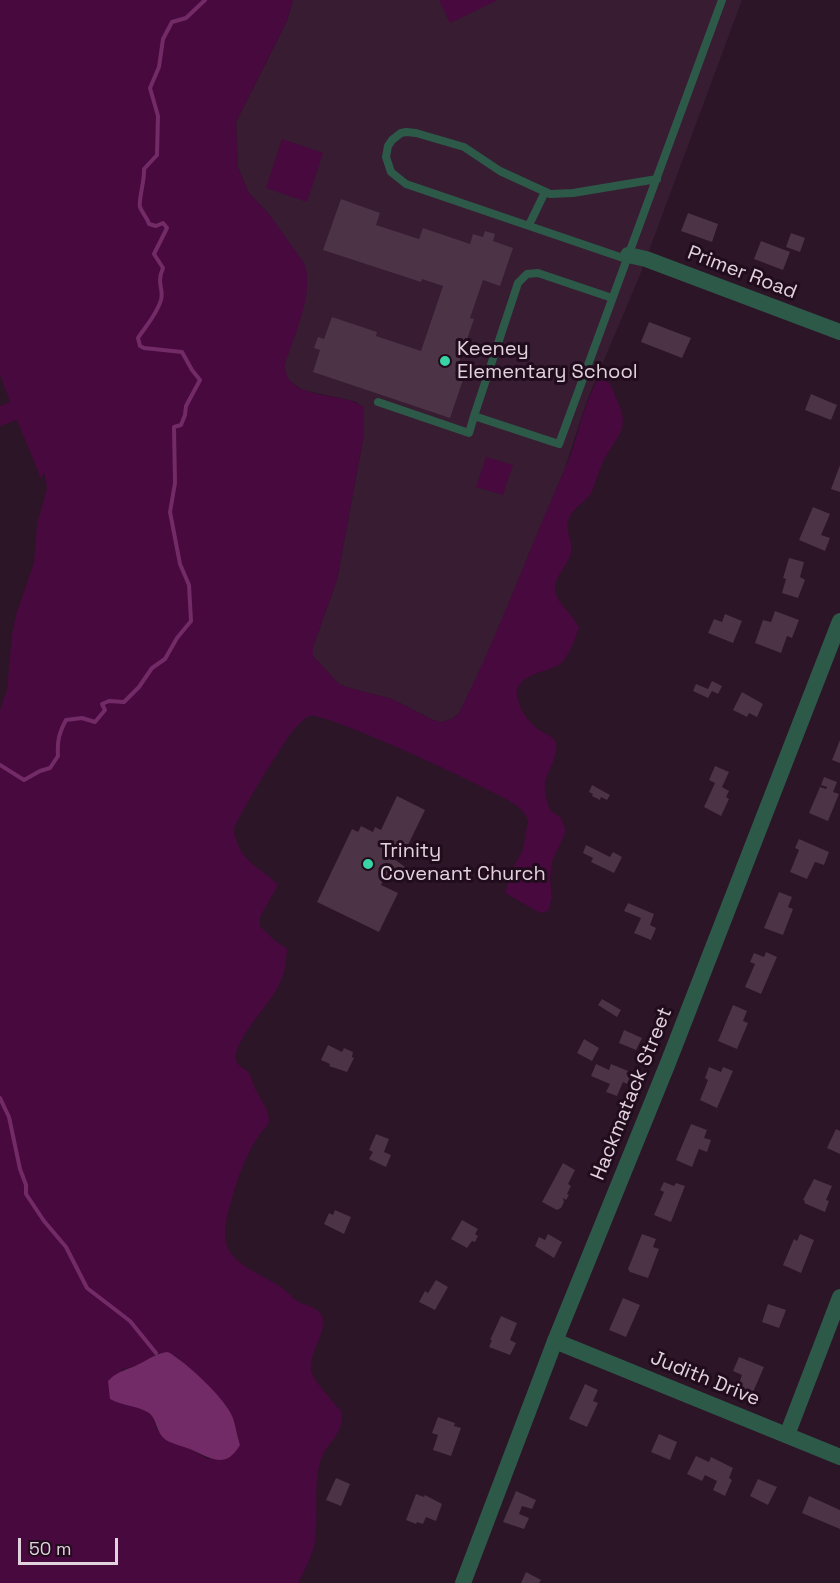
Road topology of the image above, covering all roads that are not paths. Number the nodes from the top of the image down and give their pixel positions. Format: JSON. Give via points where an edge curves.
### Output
{"nodes":[{"id":1,"x":722,"y":0,"type":"edge"},
{"id":2,"x":657,"y":179,"type":"junction"},
{"id":3,"x":545,"y":192,"type":"junction"},
{"id":4,"x":529,"y":225,"type":"junction"},
{"id":5,"x":627,"y":257,"type":"junction"},
{"id":6,"x":612,"y":298,"type":"junction"},
{"id":7,"x":840,"y":332,"type":"edge"},
{"id":8,"x":378,"y":402,"type":"dead end"},
{"id":9,"x":474,"y":416,"type":"junction"},
{"id":10,"x":840,"y":621,"type":"edge"},
{"id":11,"x":840,"y":1297,"type":"edge"},
{"id":12,"x":555,"y":1341,"type":"junction"},
{"id":13,"x":787,"y":1435,"type":"junction"},
{"id":14,"x":840,"y":1457,"type":"edge"},
{"id":15,"x":463,"y":1583,"type":"edge"}],
"edges":[{"from":1,"to":2,"type":"lane"},
{"from":2,"to":3,"type":"lane","via":[[573,193]]},
{"from":2,"to":5,"type":"lane"},
{"from":3,"to":4,"type":"lane"},
{"from":3,"to":4,"type":"lane","via":[[500,171],[464,147],[445,141],[406,132],[388,146],[387,164],[406,184]]},
{"from":4,"to":5,"type":"lane"},
{"from":5,"to":6,"type":"lane"},
{"from":5,"to":7,"type":"street","name":"Primer Road","via":[[646,259]]},
{"from":6,"to":9,"type":"lane","via":[[538,273],[527,274],[518,283]]},
{"from":6,"to":9,"type":"lane","via":[[559,444]]},
{"from":8,"to":9,"type":"lane","via":[[469,433]]},
{"from":10,"to":12,"type":"street","name":"Hackmatack Street","via":[[668,1064]]},
{"from":11,"to":13,"type":"street"},
{"from":12,"to":13,"type":"street","name":"Judith Drive"},
{"from":12,"to":15,"type":"street","name":"Hackmatack Street"},
{"from":13,"to":14,"type":"street","name":"Judith Drive"}]}
